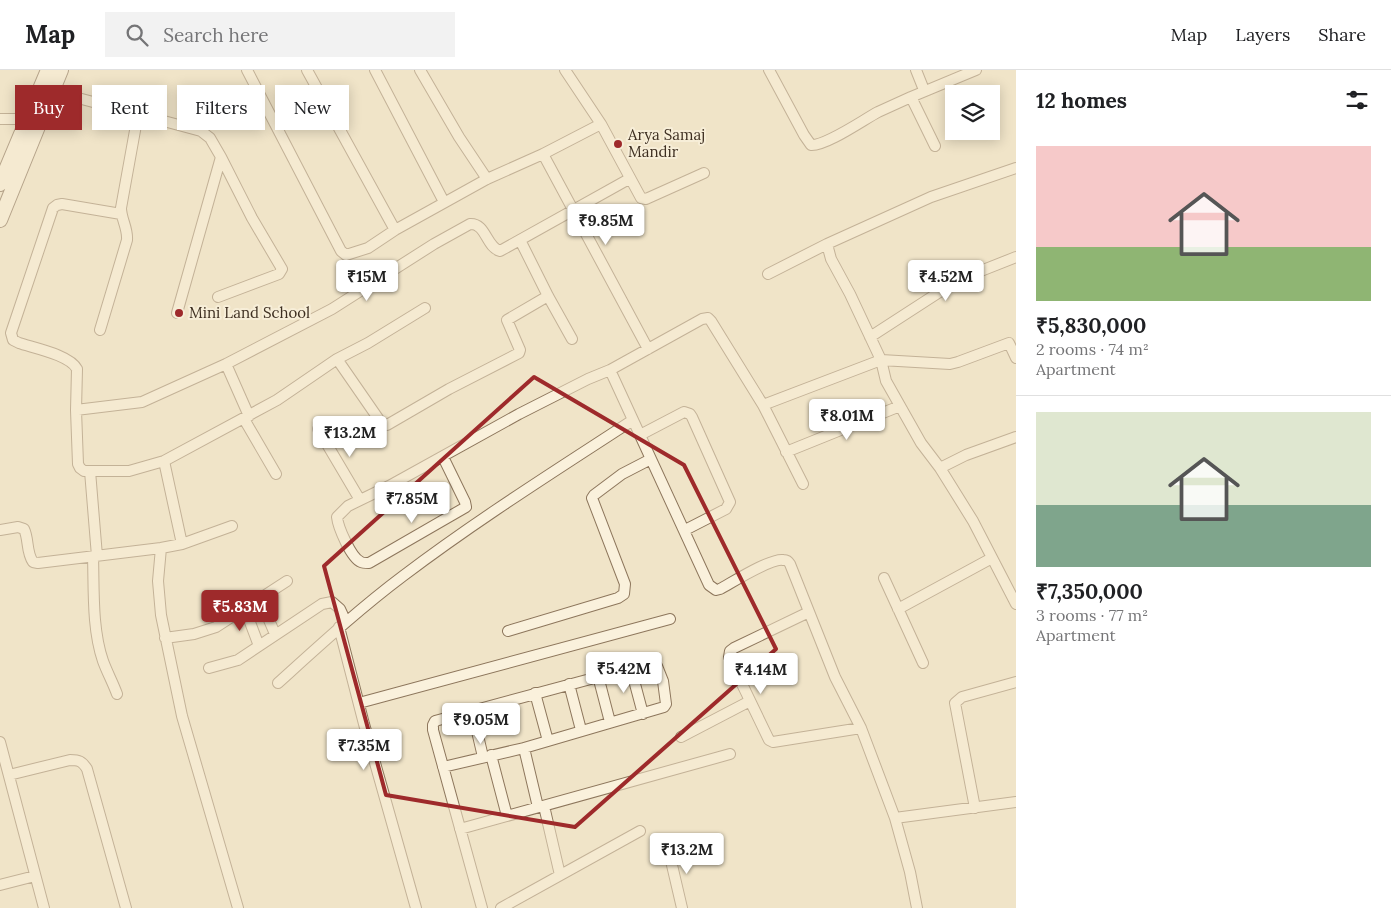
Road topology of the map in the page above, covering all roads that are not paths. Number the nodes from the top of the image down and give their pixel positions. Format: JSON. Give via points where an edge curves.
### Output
{"nodes":[{"id":1,"x":48,"y":70,"type":"edge"},
{"id":2,"x":61,"y":70,"type":"edge"},
{"id":3,"x":247,"y":70,"type":"edge"},
{"id":4,"x":307,"y":70,"type":"edge"},
{"id":5,"x":375,"y":70,"type":"edge"},
{"id":6,"x":420,"y":70,"type":"edge"},
{"id":7,"x":565,"y":70,"type":"edge"},
{"id":8,"x":769,"y":70,"type":"edge"},
{"id":9,"x":916,"y":70,"type":"edge"},
{"id":10,"x":976,"y":70,"type":"edge"},
{"id":11,"x":42,"y":85,"type":"edge"},
{"id":12,"x":55,"y":85,"type":"edge"},
{"id":13,"x":924,"y":90,"type":"junction"},
{"id":14,"x":910,"y":97,"type":"junction"},
{"id":15,"x":15,"y":119,"type":"edge"},
{"id":16,"x":0,"y":120,"type":"edge"},
{"id":17,"x":167,"y":122,"type":"edge"},
{"id":18,"x":601,"y":124,"type":"junction"},
{"id":19,"x":23,"y":130,"type":"edge"},
{"id":20,"x":36,"y":130,"type":"edge"},
{"id":21,"x":135,"y":130,"type":"edge"},
{"id":22,"x":935,"y":146,"type":"dead end"},
{"id":23,"x":543,"y":154,"type":"junction"},
{"id":24,"x":222,"y":157,"type":"junction"},
{"id":25,"x":1016,"y":168,"type":"edge"},
{"id":26,"x":704,"y":173,"type":"dead end"},
{"id":27,"x":629,"y":178,"type":"junction"},
{"id":28,"x":487,"y":179,"type":"junction"},
{"id":29,"x":0,"y":184,"type":"edge"},
{"id":30,"x":444,"y":202,"type":"junction"},
{"id":31,"x":572,"y":209,"type":"junction"},
{"id":32,"x":121,"y":214,"type":"junction"},
{"id":33,"x":0,"y":220,"type":"edge"},
{"id":34,"x":395,"y":230,"type":"junction"},
{"id":35,"x":520,"y":240,"type":"junction"},
{"id":36,"x":827,"y":244,"type":"junction"},
{"id":37,"x":1016,"y":258,"type":"edge"},
{"id":38,"x":768,"y":274,"type":"dead end"},
{"id":39,"x":548,"y":296,"type":"junction"},
{"id":40,"x":218,"y":298,"type":"dead end"},
{"id":41,"x":425,"y":308,"type":"dead end"},
{"id":42,"x":177,"y":312,"type":"dead end"},
{"id":43,"x":100,"y":330,"type":"dead end"},
{"id":44,"x":870,"y":337,"type":"junction"},
{"id":45,"x":572,"y":339,"type":"dead end"},
{"id":46,"x":1013,"y":341,"type":"edge"},
{"id":47,"x":648,"y":350,"type":"junction"},
{"id":48,"x":1016,"y":358,"type":"edge"},
{"id":49,"x":337,"y":360,"type":"junction"},
{"id":50,"x":881,"y":360,"type":"junction"},
{"id":51,"x":226,"y":364,"type":"junction"},
{"id":52,"x":610,"y":370,"type":"junction"},
{"id":53,"x":762,"y":406,"type":"junction"},
{"id":54,"x":900,"y":406,"type":"junction"},
{"id":55,"x":76,"y":410,"type":"junction"},
{"id":56,"x":246,"y":418,"type":"junction"},
{"id":57,"x":633,"y":420,"type":"junction"},
{"id":58,"x":318,"y":428,"type":"dead end"},
{"id":59,"x":640,"y":435,"type":"junction"},
{"id":60,"x":1016,"y":437,"type":"edge"},
{"id":61,"x":786,"y":452,"type":"junction"},
{"id":62,"x":443,"y":457,"type":"junction"},
{"id":63,"x":652,"y":458,"type":"junction"},
{"id":64,"x":164,"y":460,"type":"junction"},
{"id":65,"x":940,"y":468,"type":"junction"},
{"id":66,"x":90,"y":472,"type":"junction"},
{"id":67,"x":276,"y":474,"type":"dead end"},
{"id":68,"x":803,"y":484,"type":"dead end"},
{"id":69,"x":360,"y":500,"type":"junction"},
{"id":70,"x":232,"y":526,"type":"dead end"},
{"id":71,"x":0,"y":530,"type":"edge"},
{"id":72,"x":685,"y":530,"type":"junction"},
{"id":73,"x":182,"y":544,"type":"junction"},
{"id":74,"x":161,"y":548,"type":"junction"},
{"id":75,"x":95,"y":556,"type":"junction"},
{"id":76,"x":992,"y":558,"type":"junction"},
{"id":77,"x":884,"y":578,"type":"dead end"},
{"id":78,"x":287,"y":581,"type":"dead end"},
{"id":79,"x":260,"y":599,"type":"junction"},
{"id":80,"x":1016,"y":604,"type":"edge"},
{"id":81,"x":245,"y":608,"type":"junction"},
{"id":82,"x":898,"y":609,"type":"junction"},
{"id":83,"x":809,"y":612,"type":"junction"},
{"id":84,"x":670,"y":619,"type":"dead end"},
{"id":85,"x":342,"y":624,"type":"junction"},
{"id":86,"x":508,"y":631,"type":"dead end"},
{"id":87,"x":275,"y":634,"type":"junction"},
{"id":88,"x":166,"y":638,"type":"junction"},
{"id":89,"x":259,"y":646,"type":"junction"},
{"id":90,"x":923,"y":663,"type":"dead end"},
{"id":91,"x":209,"y":668,"type":"dead end"},
{"id":92,"x":630,"y":669,"type":"junction"},
{"id":93,"x":598,"y":676,"type":"junction"},
{"id":94,"x":278,"y":682,"type":"dead end"},
{"id":95,"x":1016,"y":682,"type":"edge"},
{"id":96,"x":569,"y":684,"type":"junction"},
{"id":97,"x":535,"y":693,"type":"junction"},
{"id":98,"x":117,"y":694,"type":"dead end"},
{"id":99,"x":750,"y":701,"type":"junction"},
{"id":100,"x":359,"y":703,"type":"junction"},
{"id":101,"x":472,"y":710,"type":"junction"},
{"id":102,"x":642,"y":714,"type":"junction"},
{"id":103,"x":610,"y":722,"type":"junction"},
{"id":104,"x":861,"y":728,"type":"junction"},
{"id":105,"x":581,"y":730,"type":"junction"},
{"id":106,"x":682,"y":737,"type":"dead end"},
{"id":107,"x":548,"y":740,"type":"junction"},
{"id":108,"x":0,"y":742,"type":"edge"},
{"id":109,"x":524,"y":748,"type":"junction"},
{"id":110,"x":730,"y":754,"type":"dead end"},
{"id":111,"x":487,"y":756,"type":"junction"},
{"id":112,"x":443,"y":767,"type":"junction"},
{"id":113,"x":9,"y":776,"type":"junction"},
{"id":114,"x":1016,"y":802,"type":"edge"},
{"id":115,"x":541,"y":807,"type":"junction"},
{"id":116,"x":975,"y":808,"type":"junction"},
{"id":117,"x":507,"y":816,"type":"junction"},
{"id":118,"x":895,"y":818,"type":"junction"},
{"id":119,"x":460,"y":829,"type":"junction"},
{"id":120,"x":640,"y":831,"type":"dead end"},
{"id":121,"x":668,"y":848,"type":"dead end"},
{"id":122,"x":560,"y":875,"type":"junction"},
{"id":123,"x":35,"y":876,"type":"junction"},
{"id":124,"x":0,"y":885,"type":"edge"},
{"id":125,"x":44,"y":908,"type":"edge"},
{"id":126,"x":126,"y":908,"type":"edge"},
{"id":127,"x":238,"y":908,"type":"edge"},
{"id":128,"x":416,"y":908,"type":"edge"},
{"id":129,"x":482,"y":908,"type":"edge"},
{"id":130,"x":501,"y":908,"type":"edge"},
{"id":131,"x":682,"y":908,"type":"edge"},
{"id":132,"x":917,"y":908,"type":"edge"}],
"edges":[{"from":1,"to":11,"type":"main road"},
{"from":2,"to":12,"type":"main road"},
{"from":3,"to":34,"type":"street","via":[[343,254],[348,256],[368,248]]},
{"from":4,"to":34,"type":"street"},
{"from":5,"to":30,"type":"street"},
{"from":6,"to":28,"type":"street"},
{"from":7,"to":18,"type":"street"},
{"from":8,"to":14,"type":"street","via":[[812,145]]},
{"from":9,"to":13,"type":"street"},
{"from":10,"to":13,"type":"street"},
{"from":13,"to":14,"type":"street"},
{"from":14,"to":22,"type":"street"},
{"from":15,"to":16,"type":"street"},
{"from":17,"to":24,"type":"street","via":[[201,131],[210,138]]},
{"from":18,"to":23,"type":"street"},
{"from":18,"to":27,"type":"street"},
{"from":19,"to":29,"type":"main road"},
{"from":20,"to":33,"type":"main road"},
{"from":21,"to":32,"type":"street"},
{"from":23,"to":28,"type":"street"},
{"from":23,"to":31,"type":"street"},
{"from":24,"to":40,"type":"street","via":[[282,269],[279,274]]},
{"from":24,"to":42,"type":"street"},
{"from":25,"to":36,"type":"street","via":[[931,197]]},
{"from":26,"to":27,"type":"street","via":[[644,199]]},
{"from":27,"to":31,"type":"street"},
{"from":28,"to":30,"type":"street"},
{"from":30,"to":34,"type":"street"},
{"from":31,"to":35,"type":"street"},
{"from":31,"to":47,"type":"street"},
{"from":32,"to":43,"type":"street","via":[[127,240]]},
{"from":32,"to":55,"type":"street","via":[[62,204],[53,208],[11,333],[13,340],[19,343],[74,363],[77,369]]},
{"from":35,"to":39,"type":"street"},
{"from":35,"to":51,"type":"street","via":[[498,251],[480,227],[470,224],[332,309]]},
{"from":36,"to":38,"type":"street"},
{"from":36,"to":44,"type":"street","via":[[831,259]]},
{"from":37,"to":44,"type":"street","via":[[958,280]]},
{"from":39,"to":45,"type":"street"},
{"from":39,"to":49,"type":"street","via":[[507,320],[519,353],[387,425],[382,424]]},
{"from":41,"to":49,"type":"street"},
{"from":44,"to":50,"type":"street"},
{"from":46,"to":48,"type":"street"},
{"from":46,"to":50,"type":"street","via":[[950,364]]},
{"from":47,"to":52,"type":"street"},
{"from":47,"to":53,"type":"street","via":[[708,318]]},
{"from":49,"to":56,"type":"street"},
{"from":50,"to":53,"type":"street"},
{"from":50,"to":54,"type":"street","via":[[886,381]]},
{"from":51,"to":55,"type":"street","via":[[142,402]]},
{"from":51,"to":56,"type":"street"},
{"from":52,"to":57,"type":"street"},
{"from":52,"to":62,"type":"street","via":[[519,414]]},
{"from":53,"to":61,"type":"street"},
{"from":54,"to":61,"type":"street"},
{"from":54,"to":65,"type":"street"},
{"from":55,"to":66,"type":"street","via":[[78,464]]},
{"from":56,"to":64,"type":"street"},
{"from":56,"to":67,"type":"street"},
{"from":57,"to":59,"type":"street"},
{"from":57,"to":85,"type":"street","via":[[476,523]]},
{"from":58,"to":69,"type":"street"},
{"from":59,"to":63,"type":"street"},
{"from":59,"to":72,"type":"street","via":[[684,412],[692,417],[730,502],[726,509]]},
{"from":60,"to":65,"type":"street"},
{"from":61,"to":68,"type":"street"},
{"from":62,"to":69,"type":"street"},
{"from":62,"to":69,"type":"street","via":[[466,507],[369,563],[362,563],[352,554],[337,524],[341,512]]},
{"from":63,"to":72,"type":"street"},
{"from":63,"to":86,"type":"street","via":[[622,474],[592,498],[624,584],[624,594]]},
{"from":64,"to":66,"type":"street","via":[[129,471]]},
{"from":64,"to":73,"type":"street"},
{"from":65,"to":76,"type":"street"},
{"from":66,"to":75,"type":"street"},
{"from":70,"to":73,"type":"street"},
{"from":71,"to":75,"type":"street","via":[[18,526],[24,529],[33,562]]},
{"from":72,"to":83,"type":"street","via":[[713,589],[720,589],[782,559],[792,568]]},
{"from":73,"to":74,"type":"street"},
{"from":74,"to":75,"type":"street"},
{"from":74,"to":88,"type":"street","via":[[159,598]]},
{"from":75,"to":98,"type":"street","via":[[94,607],[99,640],[103,661]]},
{"from":76,"to":80,"type":"street"},
{"from":76,"to":82,"type":"street"},
{"from":77,"to":82,"type":"street"},
{"from":78,"to":79,"type":"street"},
{"from":79,"to":81,"type":"street"},
{"from":79,"to":87,"type":"street"},
{"from":81,"to":88,"type":"street","via":[[209,630]]},
{"from":81,"to":89,"type":"street"},
{"from":82,"to":90,"type":"street"},
{"from":83,"to":99,"type":"street","via":[[730,651],[729,657]]},
{"from":83,"to":104,"type":"street","via":[[835,677]]},
{"from":84,"to":100,"type":"street"},
{"from":85,"to":87,"type":"street","via":[[340,609],[328,602]]},
{"from":85,"to":94,"type":"street"},
{"from":85,"to":100,"type":"street"},
{"from":87,"to":89,"type":"street"},
{"from":88,"to":127,"type":"street","via":[[182,716]]},
{"from":89,"to":91,"type":"street","via":[[238,660]]},
{"from":92,"to":93,"type":"street"},
{"from":92,"to":102,"type":"street"},
{"from":92,"to":102,"type":"street","via":[[653,664],[663,681],[666,706]]},
{"from":93,"to":96,"type":"street"},
{"from":93,"to":103,"type":"street"},
{"from":95,"to":116,"type":"street","via":[[954,703]]},
{"from":96,"to":97,"type":"street"},
{"from":96,"to":105,"type":"street"},
{"from":97,"to":101,"type":"street"},
{"from":97,"to":107,"type":"street"},
{"from":99,"to":104,"type":"street","via":[[767,739],[773,742]]},
{"from":99,"to":106,"type":"street"},
{"from":100,"to":128,"type":"street"},
{"from":101,"to":111,"type":"street"},
{"from":101,"to":112,"type":"street","via":[[440,719],[432,725]]},
{"from":102,"to":103,"type":"street"},
{"from":103,"to":105,"type":"street"},
{"from":104,"to":118,"type":"street"},
{"from":105,"to":107,"type":"street"},
{"from":107,"to":109,"type":"street"},
{"from":108,"to":113,"type":"street"},
{"from":109,"to":111,"type":"street"},
{"from":109,"to":115,"type":"street"},
{"from":110,"to":115,"type":"street"},
{"from":111,"to":112,"type":"street"},
{"from":111,"to":117,"type":"street"},
{"from":112,"to":119,"type":"street"},
{"from":113,"to":123,"type":"street"},
{"from":113,"to":126,"type":"street","via":[[70,760],[84,764]]},
{"from":114,"to":116,"type":"street"},
{"from":115,"to":117,"type":"street"},
{"from":115,"to":122,"type":"street"},
{"from":116,"to":118,"type":"street"},
{"from":117,"to":119,"type":"street"},
{"from":118,"to":132,"type":"street"},
{"from":119,"to":129,"type":"street"},
{"from":120,"to":122,"type":"street"},
{"from":121,"to":131,"type":"street"},
{"from":122,"to":130,"type":"street"},
{"from":123,"to":124,"type":"street"},
{"from":123,"to":125,"type":"street"}]}
